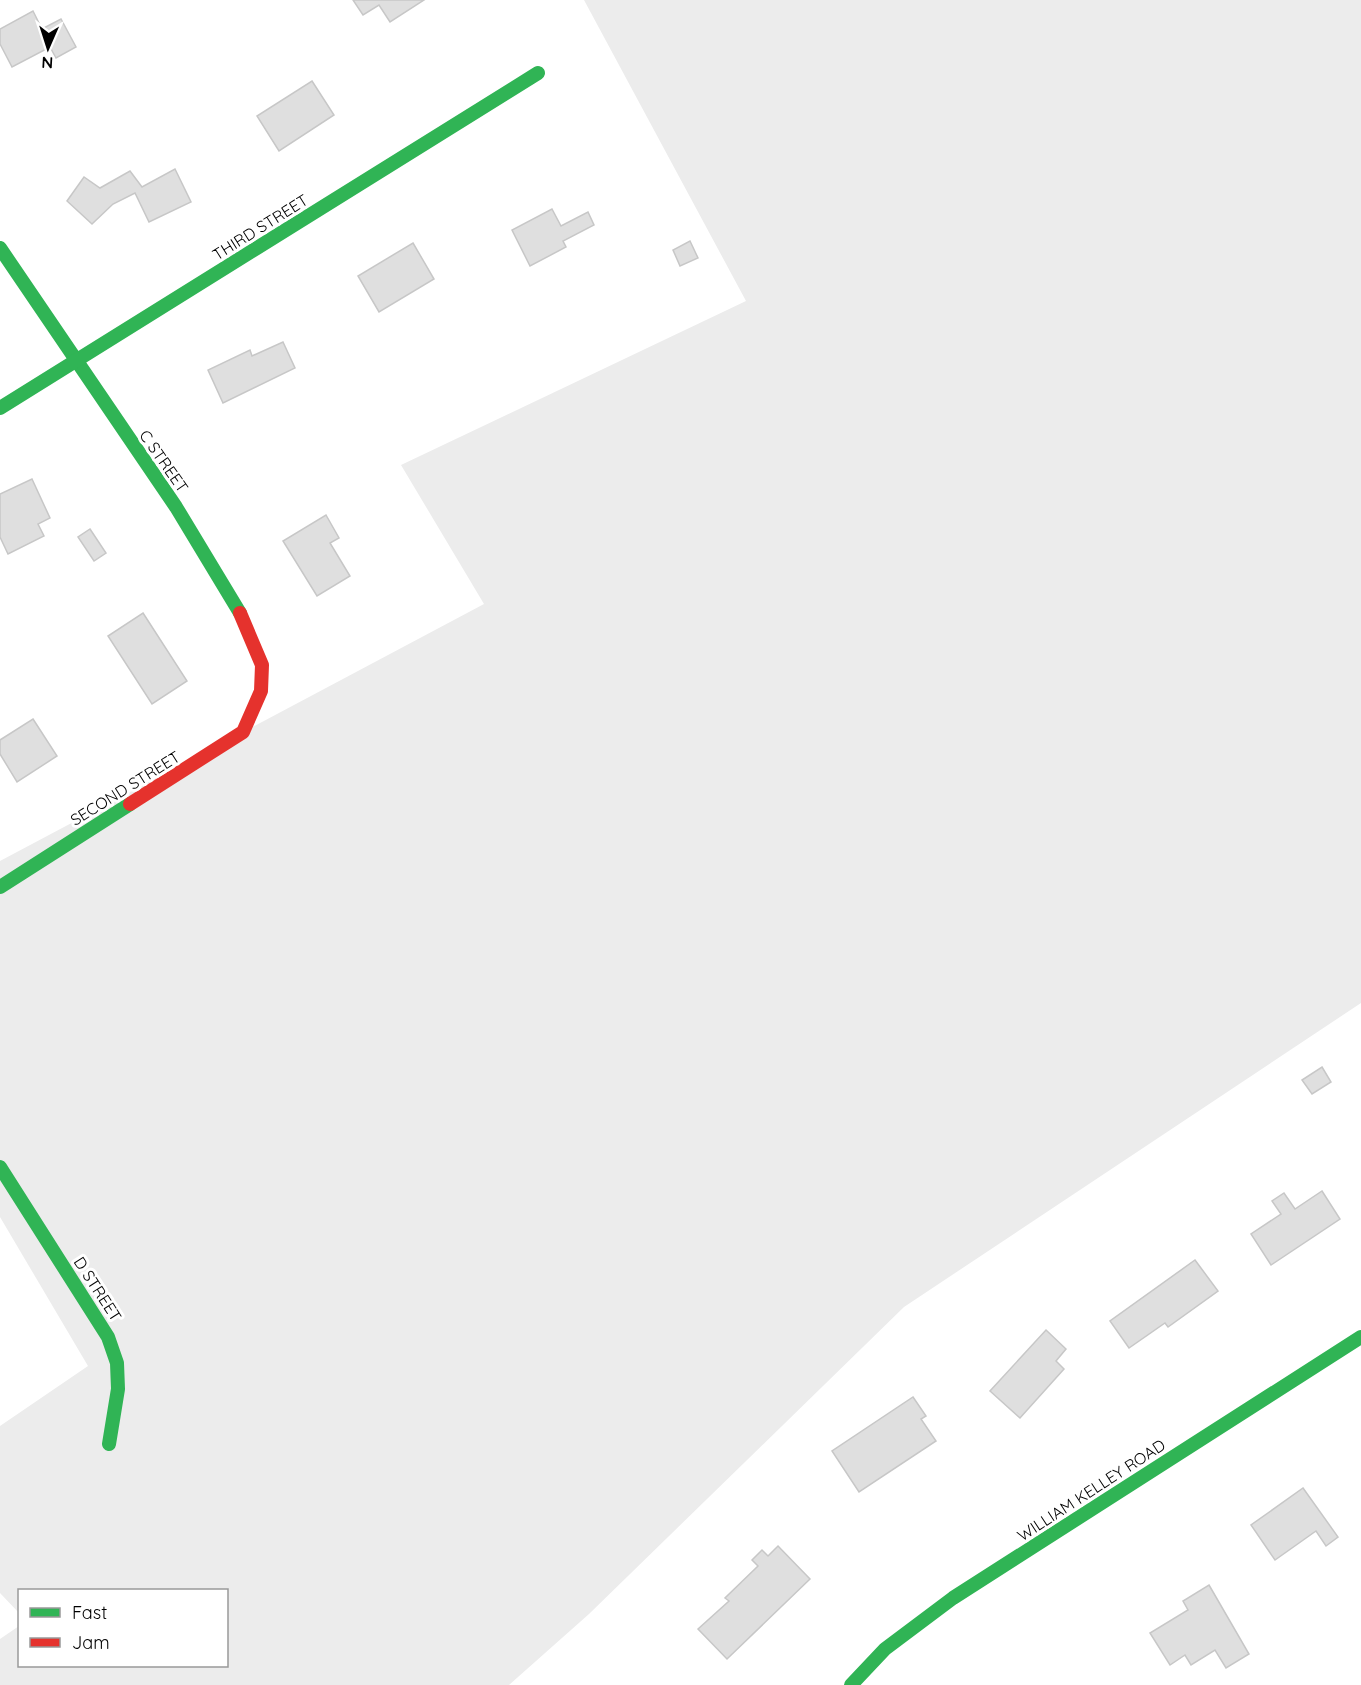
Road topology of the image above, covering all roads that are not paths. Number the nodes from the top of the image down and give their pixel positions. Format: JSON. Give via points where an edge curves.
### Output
{"nodes":[{"id":1,"x":538,"y":73,"type":"dead end"},
{"id":2,"x":0,"y":248,"type":"edge"},
{"id":3,"x":76,"y":362,"type":"junction"},
{"id":4,"x":0,"y":408,"type":"edge"},
{"id":5,"x":254,"y":706,"type":"joint"},
{"id":6,"x":0,"y":886,"type":"edge"},
{"id":7,"x":0,"y":1167,"type":"edge"},
{"id":8,"x":1361,"y":1337,"type":"edge"},
{"id":9,"x":109,"y":1444,"type":"dead end"},
{"id":10,"x":851,"y":1685,"type":"edge"}],
"edges":[{"from":1,"to":3,"type":"street","name":"THIRD STREET"},
{"from":2,"to":3,"type":"street","name":"C STREET"},
{"from":3,"to":4,"type":"street","name":"THIRD STREET"},
{"from":3,"to":5,"type":"street","name":"C STREET","via":[[176,507],[245,622],[262,665],[261,691]]},
{"from":5,"to":6,"type":"street","name":"SECOND STREET","via":[[243,732]]},
{"from":7,"to":9,"type":"street","name":"D STREET","via":[[108,1336],[117,1363],[118,1389]]},
{"from":8,"to":10,"type":"street","name":"WILLIAM KELLEY ROAD","via":[[953,1598],[891,1644],[862,1669]]}]}
